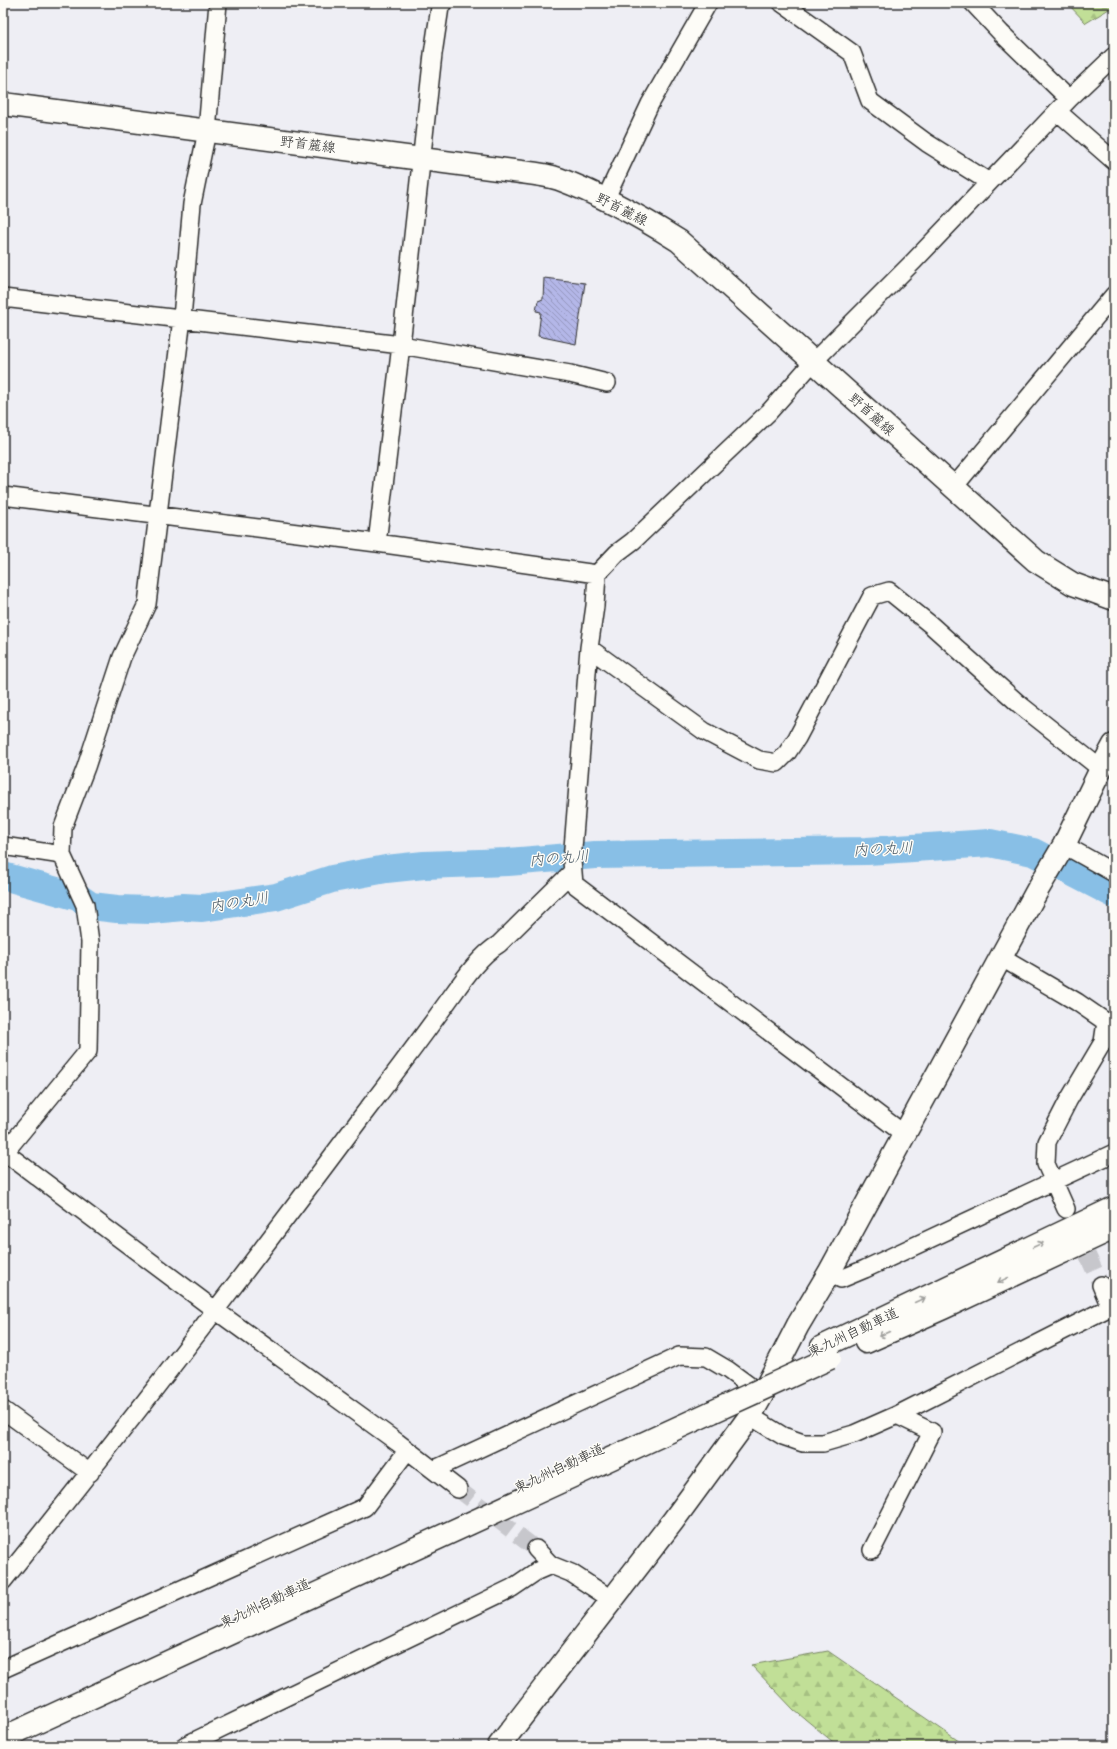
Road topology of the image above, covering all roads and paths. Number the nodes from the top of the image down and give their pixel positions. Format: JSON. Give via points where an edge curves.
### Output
{"nodes":[{"id":1,"x":218,"y":3,"type":"edge"},
{"id":2,"x":443,"y":3,"type":"edge"},
{"id":3,"x":708,"y":3,"type":"edge"},
{"id":4,"x":782,"y":3,"type":"edge"},
{"id":5,"x":973,"y":3,"type":"edge"},
{"id":6,"x":1114,"y":56,"type":"edge"},
{"id":7,"x":3,"y":104,"type":"edge"},
{"id":8,"x":1063,"y":105,"type":"junction"},
{"id":9,"x":207,"y":130,"type":"junction"},
{"id":10,"x":422,"y":158,"type":"junction"},
{"id":11,"x":1114,"y":161,"type":"edge"},
{"id":12,"x":989,"y":182,"type":"junction"},
{"id":13,"x":605,"y":200,"type":"junction"},
{"id":14,"x":1114,"y":295,"type":"edge"},
{"id":15,"x":3,"y":298,"type":"edge"},
{"id":16,"x":182,"y":318,"type":"junction"},
{"id":17,"x":401,"y":345,"type":"junction"},
{"id":18,"x":813,"y":362,"type":"junction"},
{"id":19,"x":607,"y":383,"type":"dead end"},
{"id":20,"x":953,"y":488,"type":"junction"},
{"id":21,"x":3,"y":496,"type":"edge"},
{"id":22,"x":158,"y":516,"type":"junction"},
{"id":23,"x":377,"y":543,"type":"junction"},
{"id":24,"x":598,"y":574,"type":"junction"},
{"id":25,"x":1114,"y":599,"type":"edge"},
{"id":26,"x":589,"y":648,"type":"junction"},
{"id":27,"x":1114,"y":745,"type":"edge"},
{"id":28,"x":1101,"y":769,"type":"junction"},
{"id":29,"x":1064,"y":844,"type":"junction"},
{"id":30,"x":3,"y":846,"type":"edge"},
{"id":31,"x":62,"y":855,"type":"junction"},
{"id":32,"x":572,"y":872,"type":"junction"},
{"id":33,"x":1114,"y":874,"type":"edge"},
{"id":34,"x":1002,"y":958,"type":"junction"},
{"id":35,"x":904,"y":1134,"type":"junction"},
{"id":36,"x":4,"y":1151,"type":"edge"},
{"id":37,"x":1114,"y":1153,"type":"edge"},
{"id":38,"x":1053,"y":1182,"type":"junction"},
{"id":39,"x":1114,"y":1208,"type":"edge"},
{"id":40,"x":1066,"y":1209,"type":"dead end"},
{"id":41,"x":1114,"y":1228,"type":"edge"},
{"id":42,"x":829,"y":1273,"type":"junction"},
{"id":43,"x":1101,"y":1285,"type":"tunnel mouth"},
{"id":44,"x":1112,"y":1306,"type":"edge"},
{"id":45,"x":215,"y":1310,"type":"junction"},
{"id":46,"x":826,"y":1352,"type":"junction"},
{"id":47,"x":762,"y":1395,"type":"junction"},
{"id":48,"x":3,"y":1410,"type":"edge"},
{"id":49,"x":897,"y":1415,"type":"junction"},
{"id":50,"x":750,"y":1416,"type":"junction"},
{"id":51,"x":407,"y":1451,"type":"junction"},
{"id":52,"x":433,"y":1470,"type":"junction"},
{"id":53,"x":90,"y":1473,"type":"junction"},
{"id":54,"x":458,"y":1489,"type":"tunnel mouth"},
{"id":55,"x":536,"y":1548,"type":"tunnel mouth"},
{"id":56,"x":872,"y":1550,"type":"dead end"},
{"id":57,"x":551,"y":1564,"type":"junction"},
{"id":58,"x":3,"y":1581,"type":"edge"},
{"id":59,"x":611,"y":1599,"type":"junction"},
{"id":60,"x":3,"y":1669,"type":"edge"},
{"id":61,"x":61,"y":1704,"type":"junction"},
{"id":62,"x":3,"y":1724,"type":"edge"},
{"id":63,"x":3,"y":1738,"type":"edge"},
{"id":64,"x":184,"y":1746,"type":"edge"},
{"id":65,"x":499,"y":1746,"type":"edge"}],
"edges":[{"from":1,"to":9,"type":"street"},
{"from":2,"to":10,"type":"street","via":[[440,7],[433,54]]},
{"from":3,"to":13,"type":"street","via":[[650,104]]},
{"from":4,"to":12,"type":"street","via":[[852,54],[870,101],[927,143]]},
{"from":5,"to":8,"type":"street"},
{"from":6,"to":8,"type":"street"},
{"from":7,"to":9,"type":"main road","name":"野首麓線"},
{"from":8,"to":11,"type":"street"},
{"from":8,"to":12,"type":"street"},
{"from":9,"to":10,"type":"main road","name":"野首麓線"},
{"from":9,"to":16,"type":"street","via":[[192,204]]},
{"from":10,"to":13,"type":"main road","name":"野首麓線","via":[[558,179]]},
{"from":10,"to":17,"type":"street"},
{"from":12,"to":18,"type":"street"},
{"from":13,"to":18,"type":"main road","name":"野首麓線","via":[[631,211],[679,241]]},
{"from":14,"to":20,"type":"street"},
{"from":15,"to":16,"type":"street"},
{"from":16,"to":17,"type":"street"},
{"from":16,"to":22,"type":"street"},
{"from":17,"to":19,"type":"street","via":[[570,374]]},
{"from":17,"to":23,"type":"street"},
{"from":18,"to":20,"type":"main road","name":"野首麓線"},
{"from":18,"to":24,"type":"street","via":[[770,412],[633,541],[617,553]]},
{"from":20,"to":25,"type":"main road","name":"野首麓線","via":[[1036,562],[1073,584]]},
{"from":21,"to":22,"type":"street"},
{"from":22,"to":23,"type":"street"},
{"from":22,"to":31,"type":"street","via":[[147,604],[122,657],[86,767],[63,827]]},
{"from":23,"to":24,"type":"street"},
{"from":24,"to":26,"type":"street"},
{"from":26,"to":28,"type":"street","via":[[704,731],[759,760],[777,763],[797,738],[872,596],[889,592],[931,624],[1019,704]]},
{"from":26,"to":32,"type":"street"},
{"from":27,"to":28,"type":"main road"},
{"from":28,"to":29,"type":"main road"},
{"from":29,"to":33,"type":"street"},
{"from":29,"to":34,"type":"main road"},
{"from":30,"to":31,"type":"street"},
{"from":31,"to":36,"type":"street","via":[[85,905],[90,942],[88,1051]]},
{"from":32,"to":35,"type":"street","via":[[574,884]]},
{"from":32,"to":45,"type":"street","via":[[492,948],[467,976]]},
{"from":34,"to":35,"type":"main road"},
{"from":34,"to":38,"type":"street","via":[[1106,1022],[1103,1042],[1047,1142],[1046,1164]]},
{"from":35,"to":42,"type":"main road"},
{"from":36,"to":45,"type":"street"},
{"from":37,"to":38,"type":"street"},
{"from":38,"to":40,"type":"street"},
{"from":38,"to":42,"type":"street","via":[[841,1279]]},
{"from":46,"to":39,"type":"main road","name":"東九州自動車道","one_way":true},
{"from":41,"to":46,"type":"main road","name":"東九州自動車道","one_way":true,"via":[[943,1308]]},
{"from":42,"to":47,"type":"main road","via":[[798,1325]]},
{"from":43,"to":44,"type":"street"},
{"from":44,"to":49,"type":"street"},
{"from":45,"to":51,"type":"street"},
{"from":45,"to":53,"type":"street"},
{"from":46,"to":61,"type":"main road","name":"東九州自動車道"},
{"from":47,"to":50,"type":"main road"},
{"from":47,"to":52,"type":"street","via":[[706,1357],[679,1356]]},
{"from":48,"to":53,"type":"street"},
{"from":49,"to":50,"type":"street","via":[[854,1434],[823,1443],[803,1442],[783,1436]]},
{"from":49,"to":56,"type":"street","via":[[932,1432]]},
{"from":50,"to":59,"type":"main road","via":[[673,1521]]},
{"from":51,"to":52,"type":"street"},
{"from":51,"to":60,"type":"street","via":[[365,1507]]},
{"from":52,"to":54,"type":"street"},
{"from":53,"to":58,"type":"street"},
{"from":55,"to":57,"type":"street"},
{"from":57,"to":59,"type":"street","via":[[571,1573]]},
{"from":57,"to":64,"type":"street","via":[[512,1588]]},
{"from":59,"to":65,"type":"main road"},
{"from":61,"to":62,"type":"main road","name":"東九州自動車道"},
{"from":61,"to":63,"type":"main road","name":"東九州自動車道"}]}
